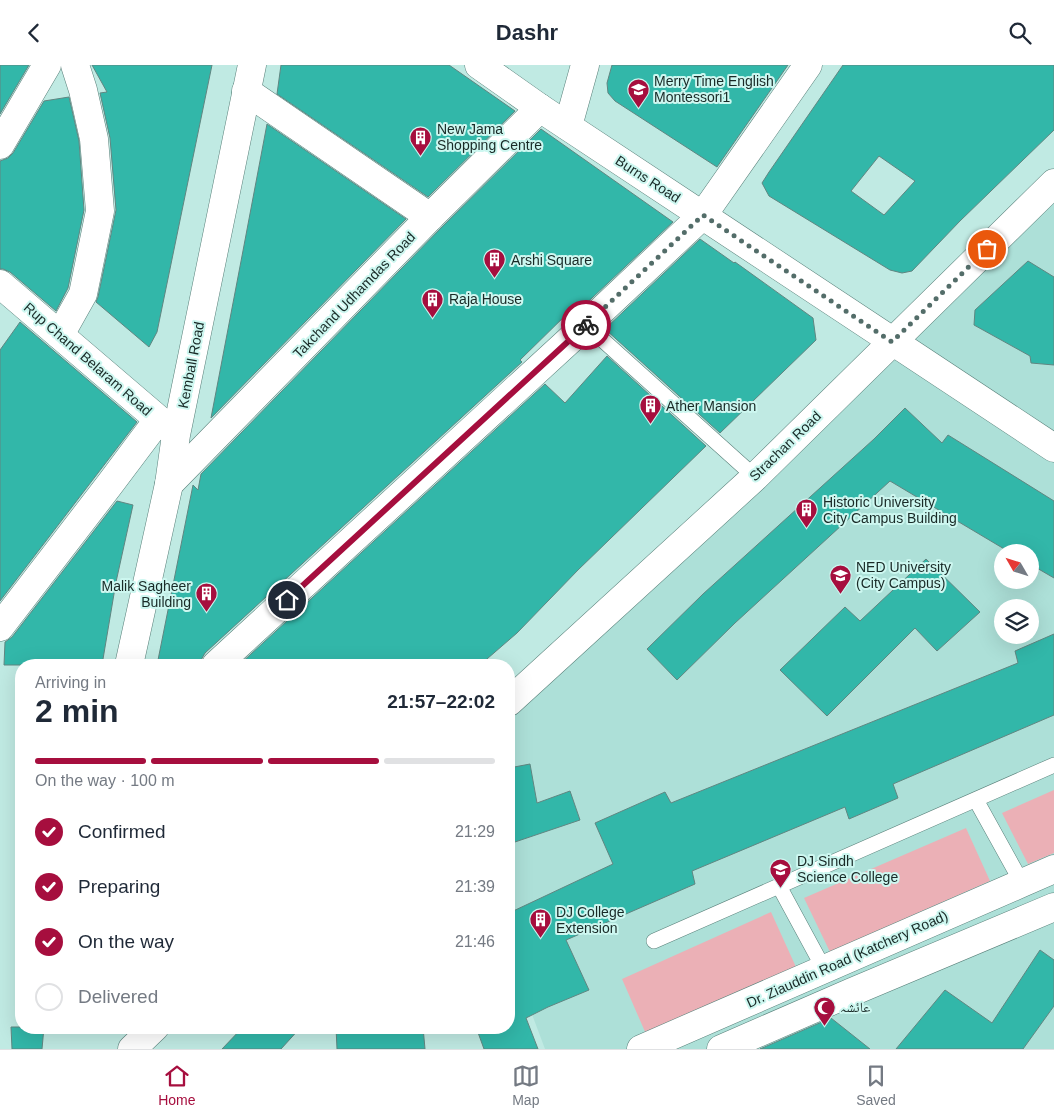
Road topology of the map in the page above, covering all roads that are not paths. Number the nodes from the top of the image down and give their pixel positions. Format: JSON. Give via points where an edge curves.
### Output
{"nodes":[{"id":1,"x":47,"y":65,"type":"edge"},
{"id":2,"x":75,"y":65,"type":"edge"},
{"id":3,"x":252,"y":65,"type":"edge"},
{"id":4,"x":478,"y":65,"type":"edge"},
{"id":5,"x":585,"y":65,"type":"edge"},
{"id":6,"x":808,"y":65,"type":"edge"},
{"id":7,"x":246,"y":91,"type":"junction"},
{"id":8,"x":540,"y":108,"type":"junction"},
{"id":9,"x":568,"y":126,"type":"junction"},
{"id":10,"x":0,"y":145,"type":"edge"},
{"id":11,"x":1054,"y":183,"type":"edge"},
{"id":12,"x":703,"y":215,"type":"junction"},
{"id":13,"x":430,"y":217,"type":"junction"},
{"id":14,"x":0,"y":284,"type":"edge"},
{"id":15,"x":586,"y":325,"type":"junction"},
{"id":16,"x":60,"y":335,"type":"junction"},
{"id":17,"x":892,"y":342,"type":"junction"},
{"id":18,"x":167,"y":427,"type":"junction"},
{"id":19,"x":1054,"y":448,"type":"edge"},
{"id":20,"x":755,"y":477,"type":"junction"},
{"id":21,"x":169,"y":484,"type":"junction"},
{"id":22,"x":0,"y":627,"type":"edge"},
{"id":23,"x":130,"y":659,"type":"edge"},
{"id":24,"x":223,"y":659,"type":"edge"},
{"id":25,"x":515,"y":697,"type":"edge"},
{"id":26,"x":1054,"y":765,"type":"edge"},
{"id":27,"x":976,"y":800,"type":"junction"},
{"id":28,"x":1054,"y":869,"type":"edge"},
{"id":29,"x":1022,"y":883,"type":"junction"},
{"id":30,"x":779,"y":886,"type":"junction"},
{"id":31,"x":1054,"y":907,"type":"edge"},
{"id":32,"x":654,"y":941,"type":"dead end"},
{"id":33,"x":824,"y":969,"type":"junction"},
{"id":34,"x":640,"y":1049,"type":"edge"},
{"id":35,"x":720,"y":1049,"type":"edge"}],
"edges":[{"from":1,"to":10,"type":"street"},
{"from":2,"to":16,"type":"street","via":[[94,139],[100,211],[83,294]]},
{"from":3,"to":7,"type":"street","name":"Kemball Road"},
{"from":4,"to":8,"type":"street","name":"Burns Road"},
{"from":5,"to":9,"type":"street"},
{"from":6,"to":12,"type":"street"},
{"from":7,"to":13,"type":"street"},
{"from":7,"to":18,"type":"street","name":"Kemball Road"},
{"from":8,"to":9,"type":"street","name":"Burns Road"},
{"from":8,"to":13,"type":"street","name":"Takchand Udhamdas Road"},
{"from":9,"to":12,"type":"street","name":"Burns Road"},
{"from":11,"to":17,"type":"street","name":"Strachan Road"},
{"from":12,"to":15,"type":"street"},
{"from":12,"to":17,"type":"street","name":"Burns Road"},
{"from":13,"to":21,"type":"street","name":"Takchand Udhamdas Road"},
{"from":14,"to":16,"type":"street","name":"Rup Chand Belaram Road"},
{"from":15,"to":20,"type":"lane"},
{"from":15,"to":24,"type":"street"},
{"from":16,"to":18,"type":"street","name":"Rup Chand Belaram Road"},
{"from":17,"to":19,"type":"street","name":"Burns Road"},
{"from":17,"to":20,"type":"street","name":"Strachan Road"},
{"from":18,"to":21,"type":"street","name":"Kemball Road"},
{"from":18,"to":22,"type":"street","via":[[110,484]]},
{"from":20,"to":25,"type":"street","name":"Strachan Road"},
{"from":21,"to":23,"type":"street","name":"Kemball Road"},
{"from":26,"to":27,"type":"lane"},
{"from":27,"to":29,"type":"lane"},
{"from":27,"to":30,"type":"lane"},
{"from":28,"to":29,"type":"street","name":"Dr. Ziauddin Road (Katchery Road)"},
{"from":29,"to":33,"type":"street","name":"Dr. Ziauddin Road (Katchery Road)"},
{"from":30,"to":32,"type":"lane"},
{"from":30,"to":33,"type":"lane"},
{"from":31,"to":35,"type":"street"},
{"from":33,"to":34,"type":"street","name":"Dr. Ziauddin Road (Katchery Road)"}]}
